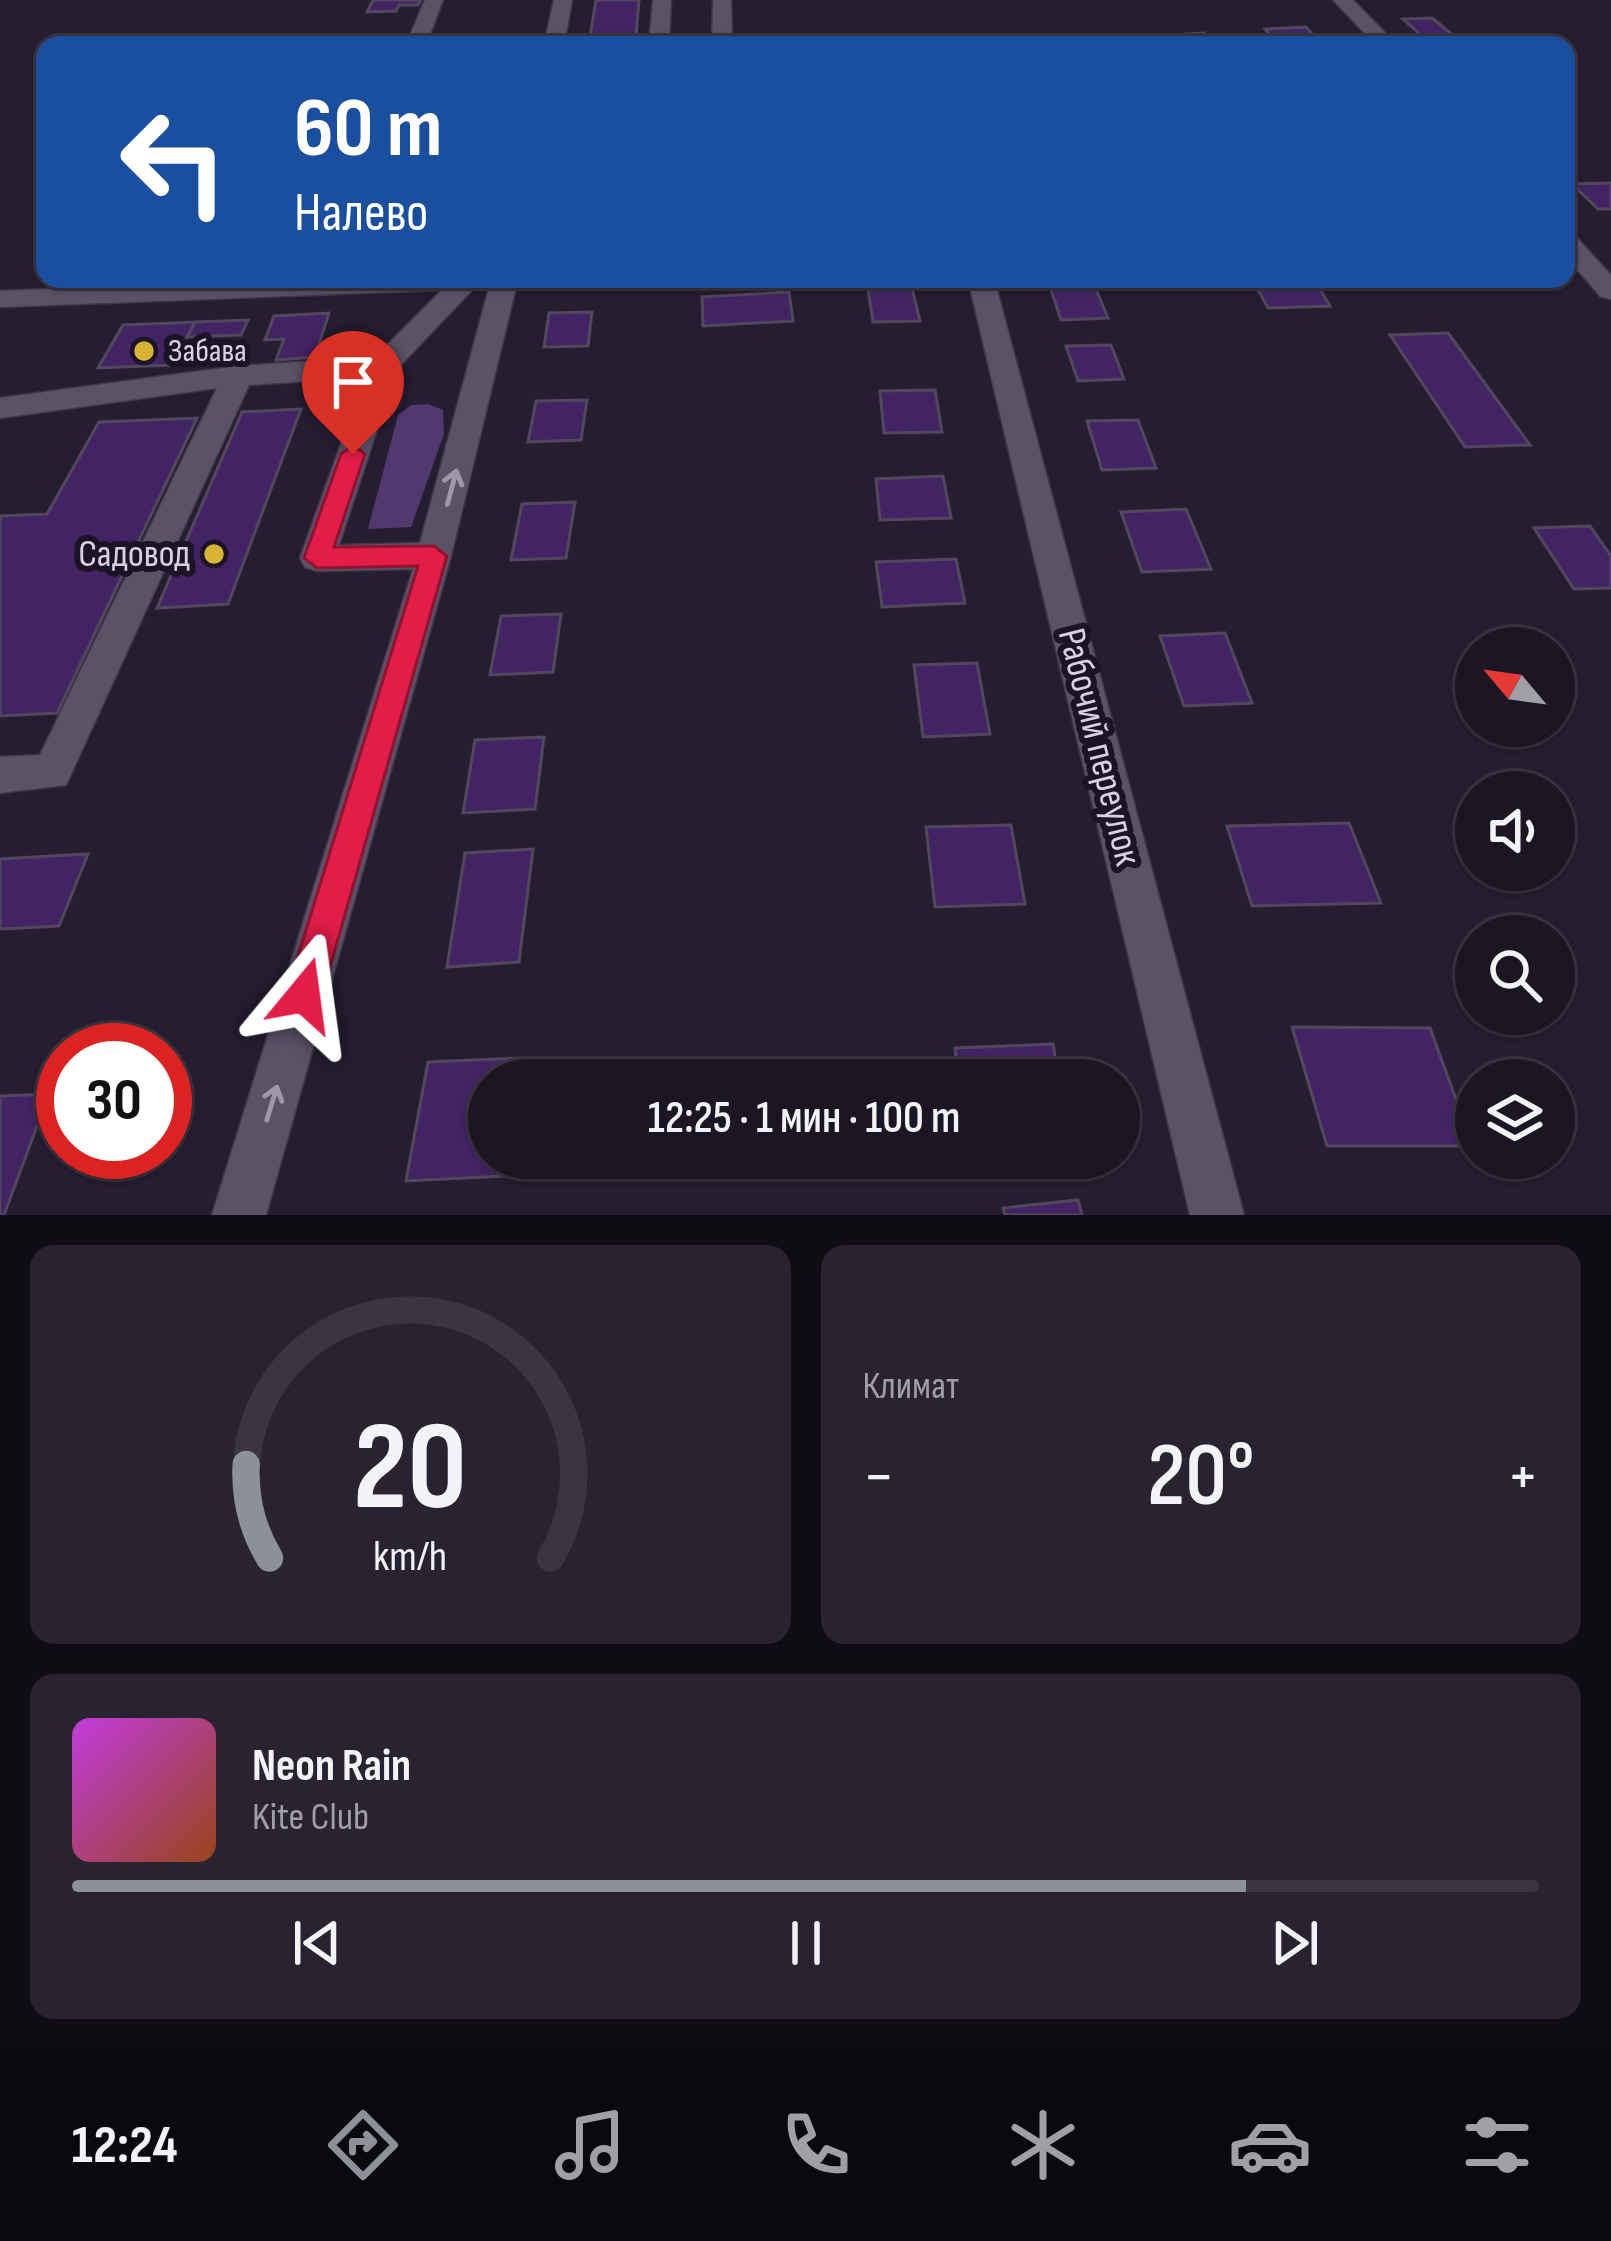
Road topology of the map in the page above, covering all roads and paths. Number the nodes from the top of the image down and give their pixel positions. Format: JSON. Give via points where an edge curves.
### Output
{"nodes":[{"id":1,"x":434,"y":0,"type":"edge"},
{"id":2,"x":563,"y":0,"type":"edge"},
{"id":3,"x":662,"y":0,"type":"edge"},
{"id":4,"x":722,"y":0,"type":"edge"},
{"id":5,"x":1342,"y":0,"type":"edge"},
{"id":6,"x":420,"y":36,"type":"edge"},
{"id":7,"x":556,"y":36,"type":"edge"},
{"id":8,"x":660,"y":36,"type":"edge"},
{"id":9,"x":722,"y":36,"type":"edge"},
{"id":10,"x":1378,"y":36,"type":"edge"},
{"id":11,"x":1575,"y":253,"type":"edge"},
{"id":12,"x":285,"y":288,"type":"edge"},
{"id":13,"x":482,"y":288,"type":"edge"},
{"id":14,"x":490,"y":288,"type":"edge"},
{"id":15,"x":983,"y":288,"type":"edge"},
{"id":16,"x":1611,"y":291,"type":"edge"},
{"id":17,"x":0,"y":299,"type":"edge"},
{"id":18,"x":383,"y":366,"type":"junction"},
{"id":19,"x":238,"y":376,"type":"junction"},
{"id":20,"x":0,"y":409,"type":"edge"},
{"id":21,"x":434,"y":556,"type":"junction"},
{"id":22,"x":0,"y":775,"type":"edge"},
{"id":23,"x":239,"y":1215,"type":"edge"},
{"id":24,"x":1216,"y":1215,"type":"edge"}],
"edges":[{"from":1,"to":6,"type":"street"},
{"from":2,"to":7,"type":"street"},
{"from":3,"to":8,"type":"street"},
{"from":4,"to":9,"type":"street"},
{"from":5,"to":10,"type":"street"},
{"from":11,"to":16,"type":"street"},
{"from":12,"to":17,"type":"street"},
{"from":13,"to":18,"type":"street"},
{"from":21,"to":14,"type":"street","one_way":true},
{"from":15,"to":24,"type":"street","name":"Рабочий переулок"},
{"from":18,"to":19,"type":"street"},
{"from":18,"to":21,"type":"street","via":[[317,558]]},
{"from":19,"to":20,"type":"street"},
{"from":19,"to":22,"type":"street","via":[[52,772]]},
{"from":23,"to":21,"type":"street","one_way":true}]}
